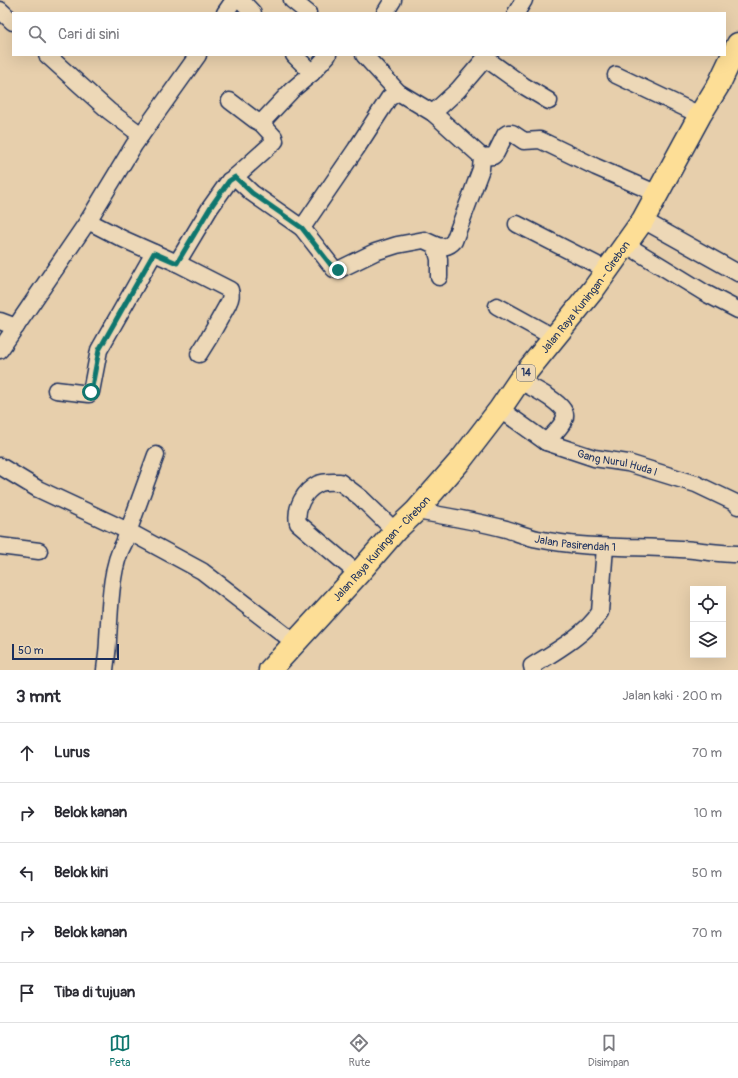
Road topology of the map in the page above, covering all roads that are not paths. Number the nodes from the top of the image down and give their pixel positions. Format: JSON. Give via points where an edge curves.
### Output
{"nodes":[{"id":1,"x":234,"y":0,"type":"edge"},
{"id":2,"x":241,"y":0,"type":"edge"},
{"id":3,"x":292,"y":0,"type":"edge"},
{"id":4,"x":393,"y":0,"type":"edge"},
{"id":5,"x":524,"y":0,"type":"edge"},
{"id":6,"x":0,"y":10,"type":"edge"},
{"id":7,"x":226,"y":12,"type":"edge"},
{"id":8,"x":252,"y":12,"type":"edge"},
{"id":9,"x":307,"y":12,"type":"edge"},
{"id":10,"x":386,"y":12,"type":"edge"},
{"id":11,"x":517,"y":12,"type":"edge"},
{"id":12,"x":12,"y":21,"type":"edge"},
{"id":13,"x":738,"y":44,"type":"edge"},
{"id":14,"x":48,"y":56,"type":"edge"},
{"id":15,"x":197,"y":56,"type":"edge"},
{"id":16,"x":295,"y":56,"type":"edge"},
{"id":17,"x":327,"y":56,"type":"edge"},
{"id":18,"x":365,"y":56,"type":"edge"},
{"id":19,"x":487,"y":57,"type":"edge"},
{"id":20,"x":312,"y":73,"type":"junction"},
{"id":21,"x":616,"y":75,"type":"dead end"},
{"id":22,"x":398,"y":92,"type":"junction"},
{"id":23,"x":230,"y":101,"type":"dead end"},
{"id":24,"x":549,"y":101,"type":"dead end"},
{"id":25,"x":433,"y":113,"type":"junction"},
{"id":26,"x":700,"y":115,"type":"junction"},
{"id":27,"x":261,"y":123,"type":"junction"},
{"id":28,"x":141,"y":136,"type":"junction"},
{"id":29,"x":482,"y":157,"type":"junction"},
{"id":30,"x":235,"y":177,"type":"junction"},
{"id":31,"x":658,"y":194,"type":"junction"},
{"id":32,"x":643,"y":220,"type":"junction"},
{"id":33,"x":88,"y":221,"type":"junction"},
{"id":34,"x":517,"y":224,"type":"dead end"},
{"id":35,"x":302,"y":228,"type":"junction"},
{"id":36,"x":625,"y":244,"type":"junction"},
{"id":37,"x":435,"y":245,"type":"junction"},
{"id":38,"x":154,"y":253,"type":"junction"},
{"id":39,"x":177,"y":263,"type":"junction"},
{"id":40,"x":607,"y":270,"type":"junction"},
{"id":41,"x":738,"y":273,"type":"edge"},
{"id":42,"x":439,"y":277,"type":"dead end"},
{"id":43,"x":497,"y":306,"type":"dead end"},
{"id":44,"x":738,"y":310,"type":"edge"},
{"id":45,"x":0,"y":321,"type":"edge"},
{"id":46,"x":16,"y":328,"type":"junction"},
{"id":47,"x":555,"y":338,"type":"junction"},
{"id":48,"x":0,"y":350,"type":"edge"},
{"id":49,"x":199,"y":354,"type":"dead end"},
{"id":50,"x":519,"y":380,"type":"junction"},
{"id":51,"x":56,"y":390,"type":"dead end"},
{"id":52,"x":500,"y":409,"type":"junction"},
{"id":53,"x":546,"y":442,"type":"junction"},
{"id":54,"x":156,"y":455,"type":"dead end"},
{"id":55,"x":0,"y":466,"type":"edge"},
{"id":56,"x":738,"y":506,"type":"edge"},
{"id":57,"x":416,"y":511,"type":"junction"},
{"id":58,"x":128,"y":531,"type":"junction"},
{"id":59,"x":395,"y":531,"type":"junction"},
{"id":60,"x":0,"y":546,"type":"edge"},
{"id":61,"x":605,"y":547,"type":"junction"},
{"id":62,"x":40,"y":551,"type":"dead end"},
{"id":63,"x":738,"y":554,"type":"edge"},
{"id":64,"x":358,"y":574,"type":"junction"},
{"id":65,"x":294,"y":642,"type":"junction"},
{"id":66,"x":528,"y":669,"type":"edge"},
{"id":67,"x":105,"y":670,"type":"edge"},
{"id":68,"x":270,"y":670,"type":"edge"}],
"edges":[{"from":1,"to":7,"type":"street"},
{"from":2,"to":8,"type":"street"},
{"from":3,"to":9,"type":"street"},
{"from":4,"to":10,"type":"street"},
{"from":5,"to":11,"type":"street"},
{"from":6,"to":12,"type":"street"},
{"from":13,"to":26,"type":"highway","name":"Jalan Raya Kuningan - Cirebon","number":"14","via":[[719,84]]},
{"from":14,"to":28,"type":"street"},
{"from":15,"to":28,"type":"street"},
{"from":16,"to":20,"type":"street"},
{"from":17,"to":20,"type":"street"},
{"from":18,"to":22,"type":"street"},
{"from":19,"to":24,"type":"street"},
{"from":19,"to":25,"type":"street","via":[[458,90]]},
{"from":20,"to":27,"type":"street"},
{"from":21,"to":26,"type":"street"},
{"from":22,"to":25,"type":"street"},
{"from":22,"to":35,"type":"street","via":[[389,98]]},
{"from":23,"to":27,"type":"street"},
{"from":25,"to":29,"type":"street"},
{"from":26,"to":31,"type":"highway","name":"Jalan Raya Kuningan - Cirebon","number":"14"},
{"from":27,"to":30,"type":"street","via":[[275,141]]},
{"from":28,"to":33,"type":"street"},
{"from":29,"to":31,"type":"street","via":[[496,153],[505,135],[512,133],[524,141],[540,140]]},
{"from":29,"to":37,"type":"street","via":[[481,169],[454,241],[446,246]]},
{"from":30,"to":35,"type":"street","via":[[252,193]]},
{"from":30,"to":39,"type":"street","via":[[229,181],[214,203]]},
{"from":31,"to":32,"type":"highway","name":"Jalan Raya Kuningan - Cirebon","number":"14"},
{"from":32,"to":36,"type":"highway","name":"Jalan Raya Kuningan - Cirebon","number":"14"},
{"from":32,"to":41,"type":"street"},
{"from":33,"to":38,"type":"street"},
{"from":33,"to":46,"type":"street"},
{"from":34,"to":40,"type":"street"},
{"from":35,"to":37,"type":"street","via":[[334,269],[338,270],[375,252],[397,245],[424,240]]},
{"from":36,"to":40,"type":"highway","name":"Jalan Raya Kuningan - Cirebon","number":"14"},
{"from":36,"to":44,"type":"street"},
{"from":37,"to":42,"type":"street","via":[[439,259]]},
{"from":38,"to":39,"type":"street"},
{"from":38,"to":51,"type":"street","via":[[99,350],[91,392],[88,394]]},
{"from":39,"to":49,"type":"street","via":[[230,290],[231,293],[231,299]]},
{"from":40,"to":47,"type":"highway","name":"Jalan Raya Kuningan - Cirebon","number":"14"},
{"from":43,"to":47,"type":"street"},
{"from":45,"to":46,"type":"street"},
{"from":46,"to":48,"type":"street"},
{"from":47,"to":50,"type":"highway","name":"Jalan Raya Kuningan - Cirebon","number":"14"},
{"from":50,"to":52,"type":"highway","name":"Jalan Raya Kuningan - Cirebon","number":"14"},
{"from":50,"to":53,"type":"street","via":[[564,410],[562,424]]},
{"from":52,"to":53,"type":"street","name":"Gang Nurul Huda I"},
{"from":52,"to":57,"type":"highway","name":"Jalan Raya Kuningan - Cirebon","number":"14","via":[[460,461]]},
{"from":53,"to":56,"type":"street","name":"Gang Nurul Huda I","via":[[594,458],[628,463],[696,484]]},
{"from":54,"to":58,"type":"street"},
{"from":55,"to":58,"type":"street","via":[[38,489]]},
{"from":57,"to":59,"type":"highway","name":"Jalan Raya Kuningan - Cirebon","number":"14"},
{"from":57,"to":61,"type":"street","name":"Jalan Pasirendah 1","via":[[506,529],[536,539]]},
{"from":58,"to":65,"type":"street","via":[[202,571]]},
{"from":58,"to":67,"type":"street","via":[[115,572]]},
{"from":59,"to":64,"type":"highway","name":"Jalan Raya Kuningan - Cirebon","number":"14"},
{"from":59,"to":64,"type":"street","via":[[340,482],[319,483],[309,491],[299,505],[296,516],[298,523]]},
{"from":60,"to":62,"type":"street"},
{"from":61,"to":63,"type":"street","name":"Jalan Pasirendah 1"},
{"from":61,"to":66,"type":"street","via":[[600,612],[595,621],[560,650]]},
{"from":64,"to":65,"type":"highway","name":"Jalan Raya Kuningan - Cirebon","number":"14"},
{"from":65,"to":68,"type":"highway","name":"Jalan Raya Kuningan - Cirebon","number":"14"}]}
